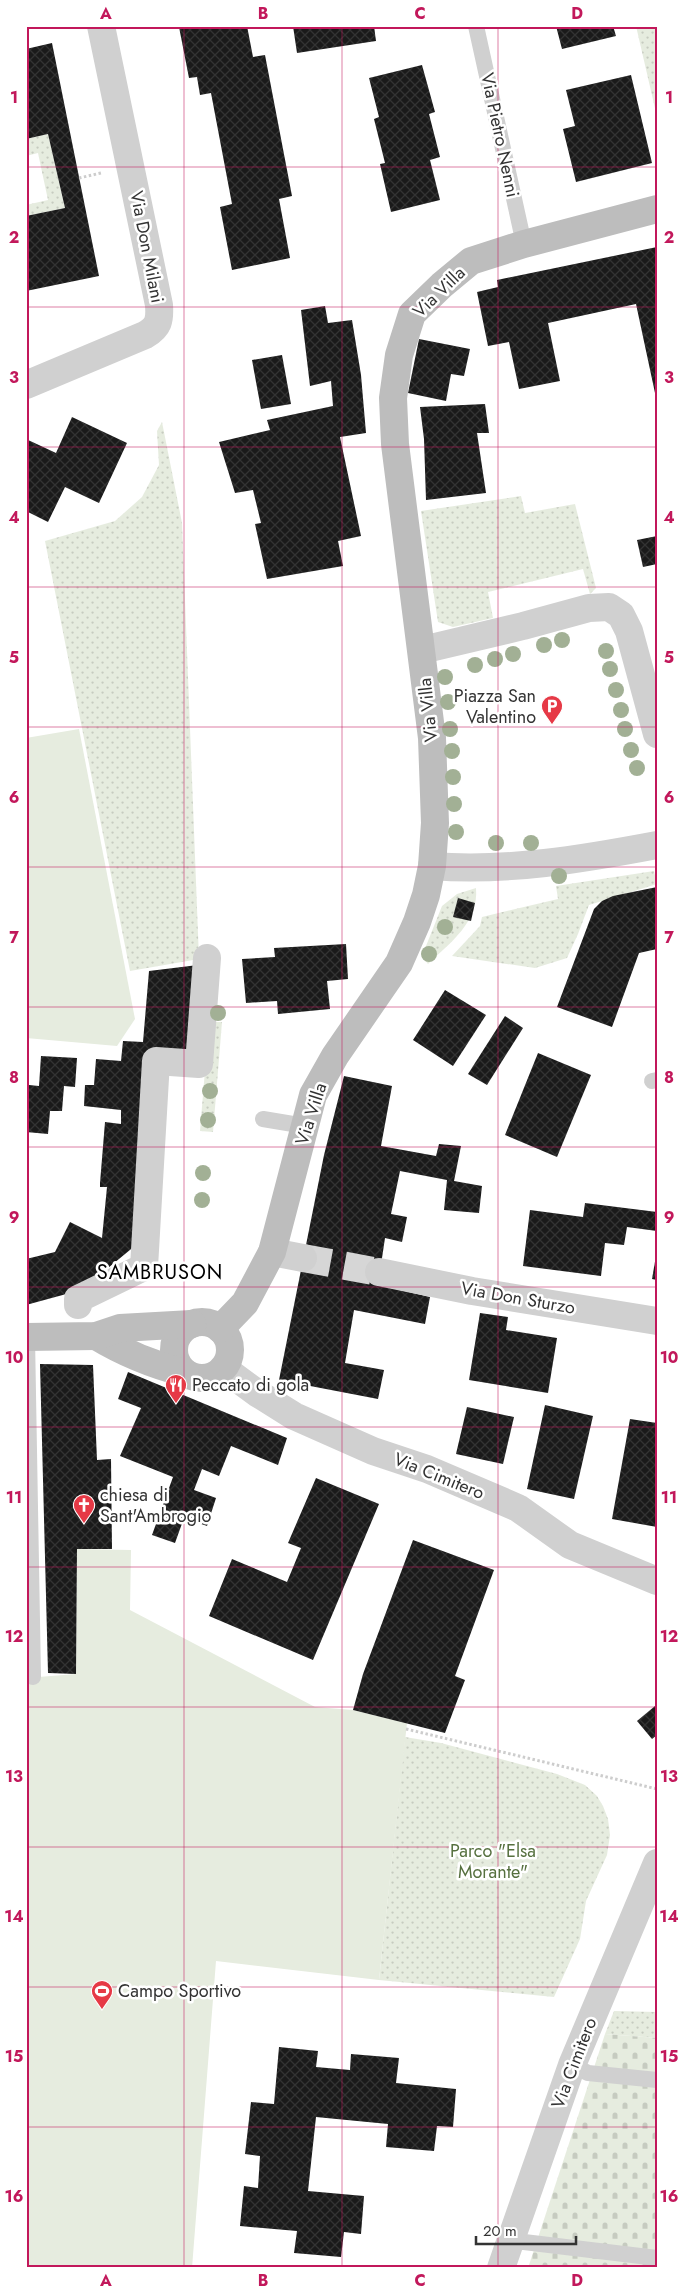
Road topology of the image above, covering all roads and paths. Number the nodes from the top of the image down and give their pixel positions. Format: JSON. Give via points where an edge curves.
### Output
{"nodes":[{"id":1,"x":102,"y":26,"type":"edge"},
{"id":2,"x":476,"y":26,"type":"edge"},
{"id":3,"x":657,"y":209,"type":"edge"},
{"id":4,"x":524,"y":244,"type":"junction"},
{"id":5,"x":26,"y":385,"type":"edge"},
{"id":6,"x":422,"y":650,"type":"junction"},
{"id":7,"x":657,"y":734,"type":"edge"},
{"id":8,"x":657,"y":845,"type":"edge"},
{"id":9,"x":432,"y":866,"type":"junction"},
{"id":10,"x":207,"y":958,"type":"dead end"},
{"id":11,"x":262,"y":1119,"type":"dead end"},
{"id":12,"x":305,"y":1126,"type":"junction"},
{"id":13,"x":272,"y":1252,"type":"junction"},
{"id":14,"x":303,"y":1258,"type":"tunnel mouth"},
{"id":15,"x":379,"y":1272,"type":"tunnel mouth"},
{"id":16,"x":78,"y":1305,"type":"dead end"},
{"id":17,"x":657,"y":1321,"type":"edge"},
{"id":18,"x":192,"y":1324,"type":"junction"},
{"id":19,"x":220,"y":1329,"type":"junction"},
{"id":20,"x":96,"y":1336,"type":"junction"},
{"id":21,"x":27,"y":1337,"type":"edge"},
{"id":22,"x":223,"y":1368,"type":"junction"},
{"id":23,"x":185,"y":1373,"type":"junction"},
{"id":24,"x":657,"y":1581,"type":"edge"},
{"id":25,"x":33,"y":1677,"type":"dead end"},
{"id":26,"x":406,"y":1730,"type":"dead end"},
{"id":27,"x":657,"y":1788,"type":"edge"},
{"id":28,"x":657,"y":1863,"type":"edge"},
{"id":29,"x":572,"y":2065,"type":"junction"},
{"id":30,"x":657,"y":2080,"type":"edge"},
{"id":31,"x":510,"y":2238,"type":"junction"},
{"id":32,"x":657,"y":2258,"type":"edge"},
{"id":33,"x":501,"y":2268,"type":"edge"}],
"edges":[{"from":1,"to":5,"type":"street","name":"Via Don Milani","via":[[160,320],[145,335]]},
{"from":2,"to":4,"type":"lane","name":"Via Pietro Nenni"},
{"from":3,"to":4,"type":"street","name":"Via Villa"},
{"from":4,"to":6,"type":"street","name":"Via Villa","via":[[472,261],[442,285],[412,314],[399,355],[393,398],[396,444]]},
{"from":6,"to":7,"type":"street","via":[[589,608],[609,608],[621,615],[629,631]]},
{"from":6,"to":9,"type":"street","name":"Via Villa","via":[[432,738],[435,822]]},
{"from":8,"to":9,"type":"street","via":[[540,864]]},
{"from":9,"to":12,"type":"street","name":"Via Villa","via":[[417,922],[399,963],[323,1076],[313,1095]]},
{"from":10,"to":16,"type":"street","via":[[199,1064],[156,1060],[144,1267],[78,1299]]},
{"from":11,"to":12,"type":"lane"},
{"from":12,"to":13,"type":"street","name":"Via Villa"},
{"from":13,"to":14,"type":"street"},
{"from":13,"to":19,"type":"street","name":"Via Villa","via":[[245,1303]]},
{"from":15,"to":17,"type":"street","name":"Via Don Sturzo","via":[[472,1291]]},
{"from":18,"to":19,"type":"street","via":[[202,1322]]},
{"from":18,"to":20,"type":"street","via":[[120,1328]]},
{"from":18,"to":23,"type":"street","via":[[182,1329],[174,1349],[178,1367]]},
{"from":19,"to":22,"type":"street","via":[[230,1350]]},
{"from":20,"to":21,"type":"street"},
{"from":20,"to":23,"type":"street","via":[[117,1349]]},
{"from":21,"to":25,"type":"lane"},
{"from":22,"to":23,"type":"street","via":[[212,1376],[201,1378]]},
{"from":22,"to":24,"type":"street","name":"Via Cimitero","via":[[294,1416],[518,1508],[570,1544]]},
{"from":26,"to":27,"type":"path"},
{"from":28,"to":29,"type":"street","name":"Via Cimitero"},
{"from":29,"to":30,"type":"lane","via":[[588,2072]]},
{"from":29,"to":31,"type":"street","name":"Via Cimitero"},
{"from":31,"to":32,"type":"lane"},
{"from":31,"to":33,"type":"street","name":"Via Cimitero"}]}
